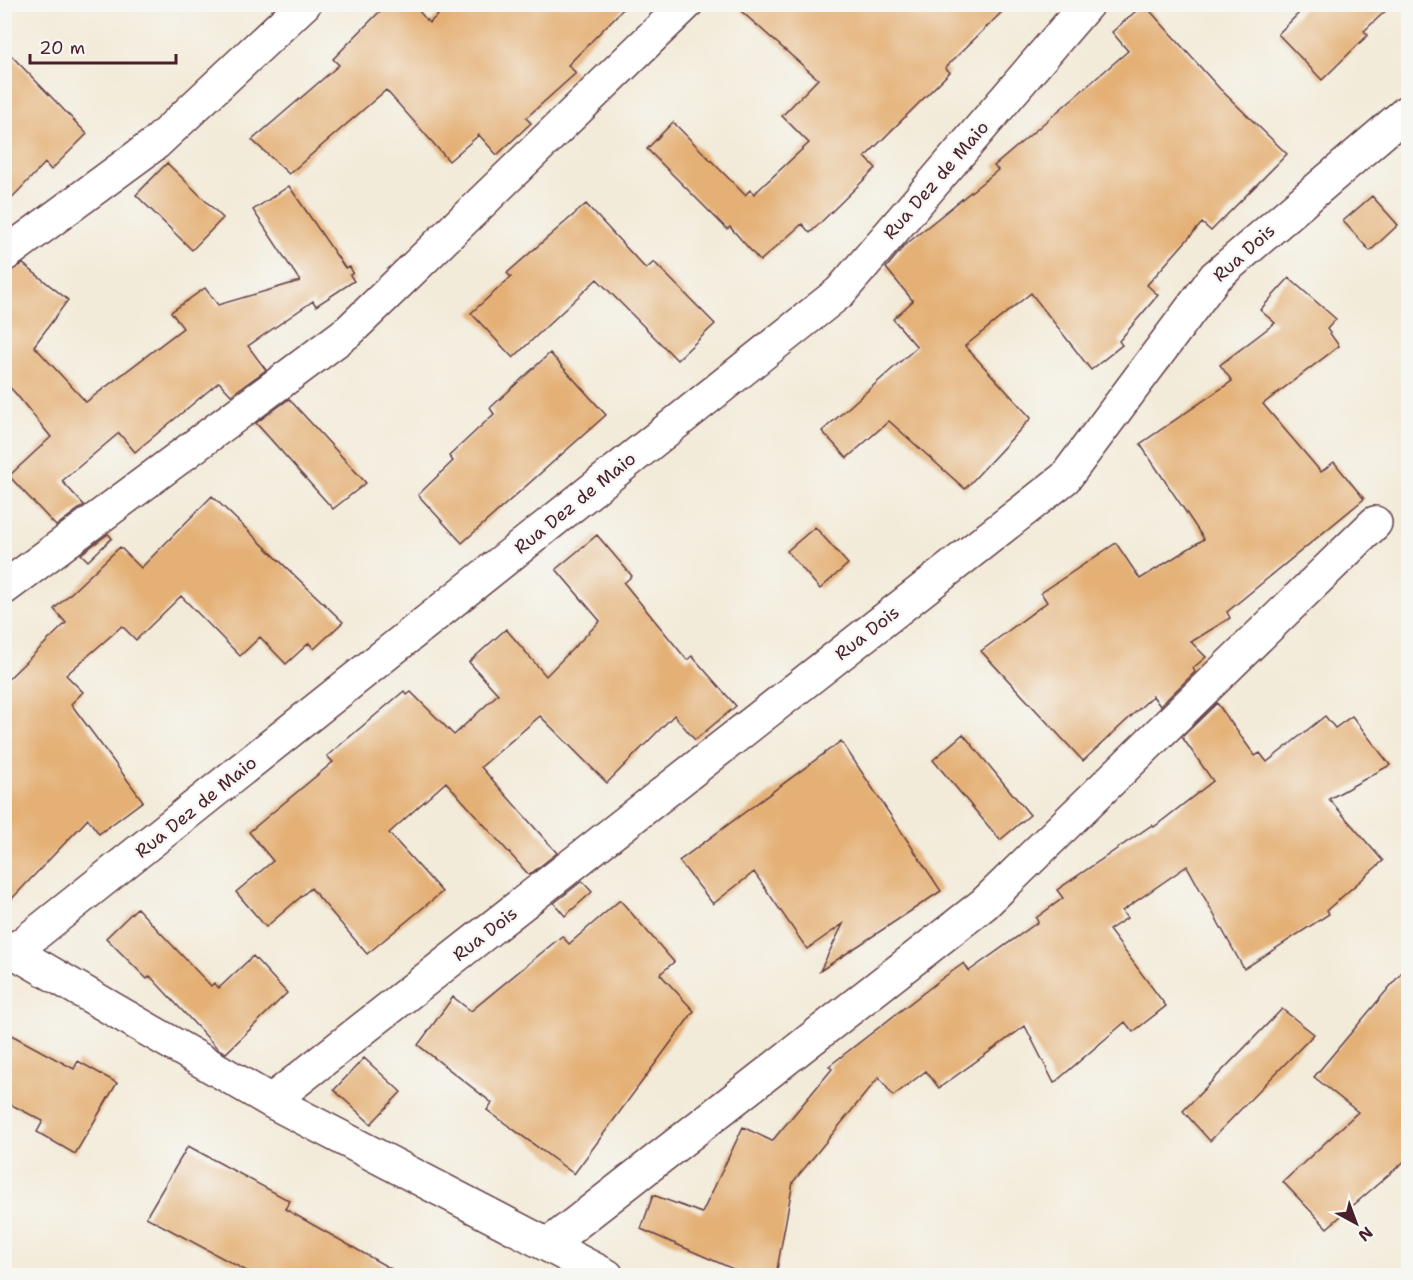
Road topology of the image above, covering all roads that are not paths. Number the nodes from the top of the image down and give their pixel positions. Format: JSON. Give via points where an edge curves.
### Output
{"nodes":[{"id":1,"x":304,"y":4,"type":"edge"},
{"id":2,"x":686,"y":4,"type":"edge"},
{"id":3,"x":1087,"y":4,"type":"edge"},
{"id":4,"x":1408,"y":111,"type":"edge"},
{"id":5,"x":4,"y":255,"type":"edge"},
{"id":6,"x":1375,"y":523,"type":"dead end"},
{"id":7,"x":4,"y":588,"type":"edge"},
{"id":8,"x":9,"y":949,"type":"edge"},
{"id":9,"x":271,"y":1101,"type":"junction"},
{"id":10,"x":548,"y":1245,"type":"junction"},
{"id":11,"x":607,"y":1275,"type":"edge"}],
"edges":[{"from":1,"to":5,"type":"street","via":[[156,143]]},
{"from":2,"to":7,"type":"street","via":[[349,331]]},
{"from":3,"to":8,"type":"street","name":"Rua Dez de Maio","via":[[840,292]]},
{"from":4,"to":9,"type":"street","name":"Rua Dois","via":[[1215,277],[1065,478]]},
{"from":6,"to":10,"type":"street","via":[[984,904]]},
{"from":8,"to":9,"type":"street"},
{"from":9,"to":10,"type":"street"},
{"from":10,"to":11,"type":"street"}]}
